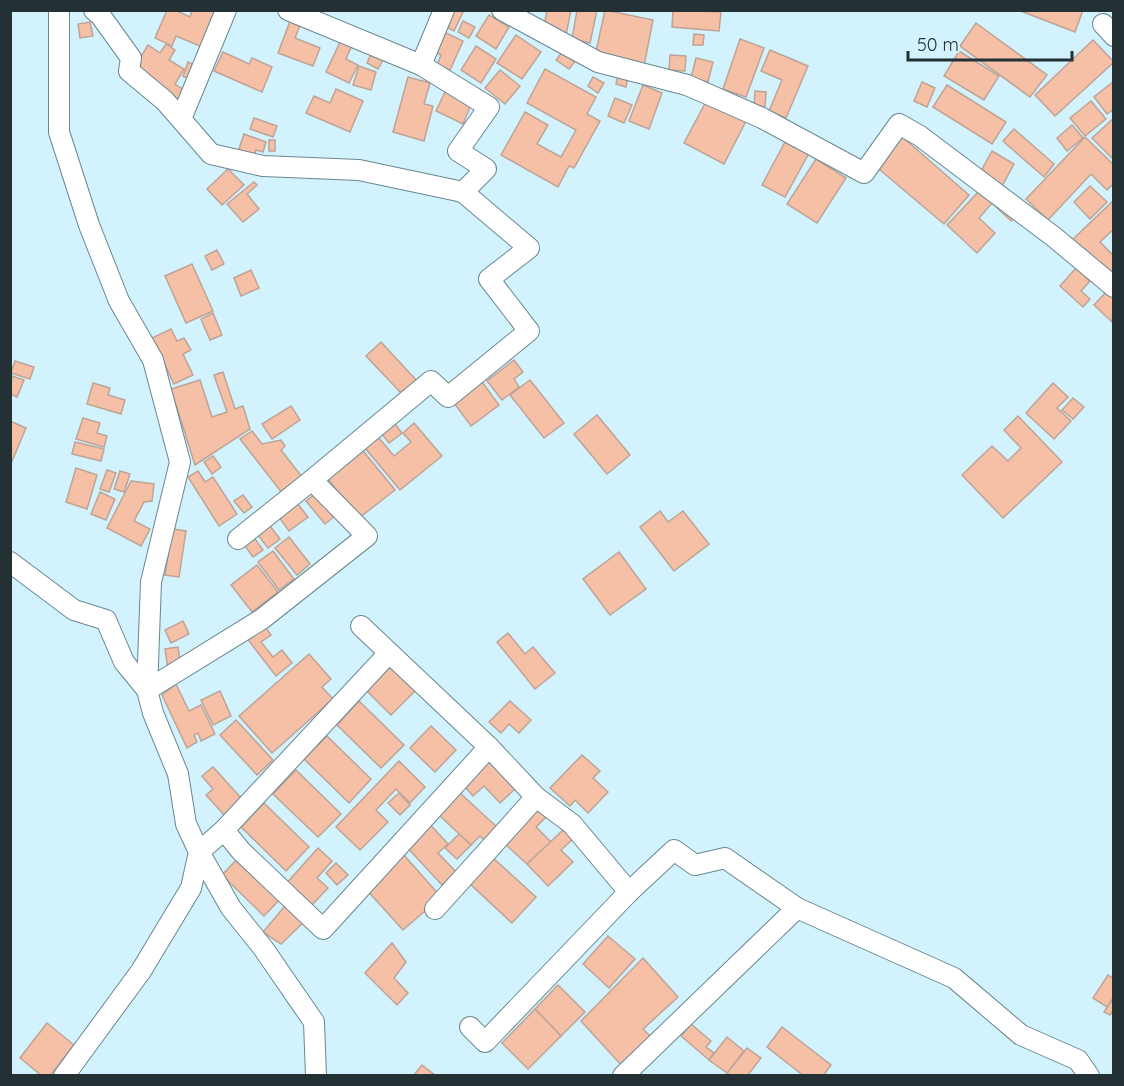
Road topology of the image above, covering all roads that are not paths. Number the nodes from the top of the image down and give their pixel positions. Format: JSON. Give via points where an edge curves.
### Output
{"nodes":[{"id":1,"x":59,"y":10,"type":"edge"},
{"id":2,"x":94,"y":10,"type":"edge"},
{"id":3,"x":226,"y":10,"type":"edge"},
{"id":4,"x":288,"y":10,"type":"edge"},
{"id":5,"x":444,"y":10,"type":"edge"},
{"id":6,"x":502,"y":10,"type":"edge"},
{"id":7,"x":421,"y":65,"type":"junction"},
{"id":8,"x":181,"y":119,"type":"junction"},
{"id":9,"x":462,"y":192,"type":"junction"},
{"id":10,"x":1113,"y":286,"type":"edge"},
{"id":11,"x":312,"y":480,"type":"junction"},
{"id":12,"x":238,"y":539,"type":"dead end"},
{"id":13,"x":10,"y":562,"type":"edge"},
{"id":14,"x":361,"y":626,"type":"dead end"},
{"id":15,"x":389,"y":652,"type":"junction"},
{"id":16,"x":147,"y":690,"type":"junction"},
{"id":17,"x":489,"y":747,"type":"junction"},
{"id":18,"x":536,"y":797,"type":"junction"},
{"id":19,"x":224,"y":830,"type":"junction"},
{"id":20,"x":199,"y":852,"type":"junction"},
{"id":21,"x":629,"y":892,"type":"junction"},
{"id":22,"x":797,"y":908,"type":"junction"},
{"id":23,"x":435,"y":909,"type":"dead end"},
{"id":24,"x":470,"y":1027,"type":"dead end"},
{"id":25,"x":64,"y":1076,"type":"edge"},
{"id":26,"x":316,"y":1076,"type":"edge"},
{"id":27,"x":623,"y":1076,"type":"edge"},
{"id":28,"x":1089,"y":1076,"type":"edge"}],
"edges":[{"from":1,"to":16,"type":"street","via":[[59,132],[119,301],[153,360],[180,462],[151,582]]},
{"from":2,"to":8,"type":"street","via":[[131,58],[129,71]]},
{"from":3,"to":8,"type":"street"},
{"from":4,"to":7,"type":"street"},
{"from":5,"to":7,"type":"street"},
{"from":6,"to":10,"type":"street","via":[[598,62],[687,85],[762,118],[864,173],[899,124],[1054,237]]},
{"from":7,"to":9,"type":"street","via":[[489,107],[458,151],[486,169]]},
{"from":8,"to":9,"type":"street","via":[[211,154],[263,166],[359,170]]},
{"from":9,"to":11,"type":"street","via":[[529,248],[489,279],[530,331],[448,396],[431,381]]},
{"from":11,"to":12,"type":"street"},
{"from":11,"to":16,"type":"street","via":[[367,536],[262,619]]},
{"from":13,"to":16,"type":"street","via":[[74,609],[106,620],[124,662]]},
{"from":14,"to":15,"type":"street"},
{"from":15,"to":17,"type":"street"},
{"from":15,"to":19,"type":"street"},
{"from":16,"to":20,"type":"street","via":[[178,774],[186,824]]},
{"from":17,"to":18,"type":"street"},
{"from":17,"to":19,"type":"street","via":[[323,929]]},
{"from":18,"to":21,"type":"street","via":[[572,824]]},
{"from":18,"to":23,"type":"street"},
{"from":19,"to":20,"type":"street"},
{"from":20,"to":25,"type":"street","via":[[191,888],[141,971]]},
{"from":20,"to":26,"type":"street","via":[[231,908],[314,1022]]},
{"from":21,"to":22,"type":"street","via":[[674,850],[695,865],[725,858]]},
{"from":21,"to":24,"type":"street","via":[[485,1042]]},
{"from":22,"to":27,"type":"street"},
{"from":22,"to":28,"type":"street","via":[[954,978],[1021,1035],[1078,1060]]}]}
